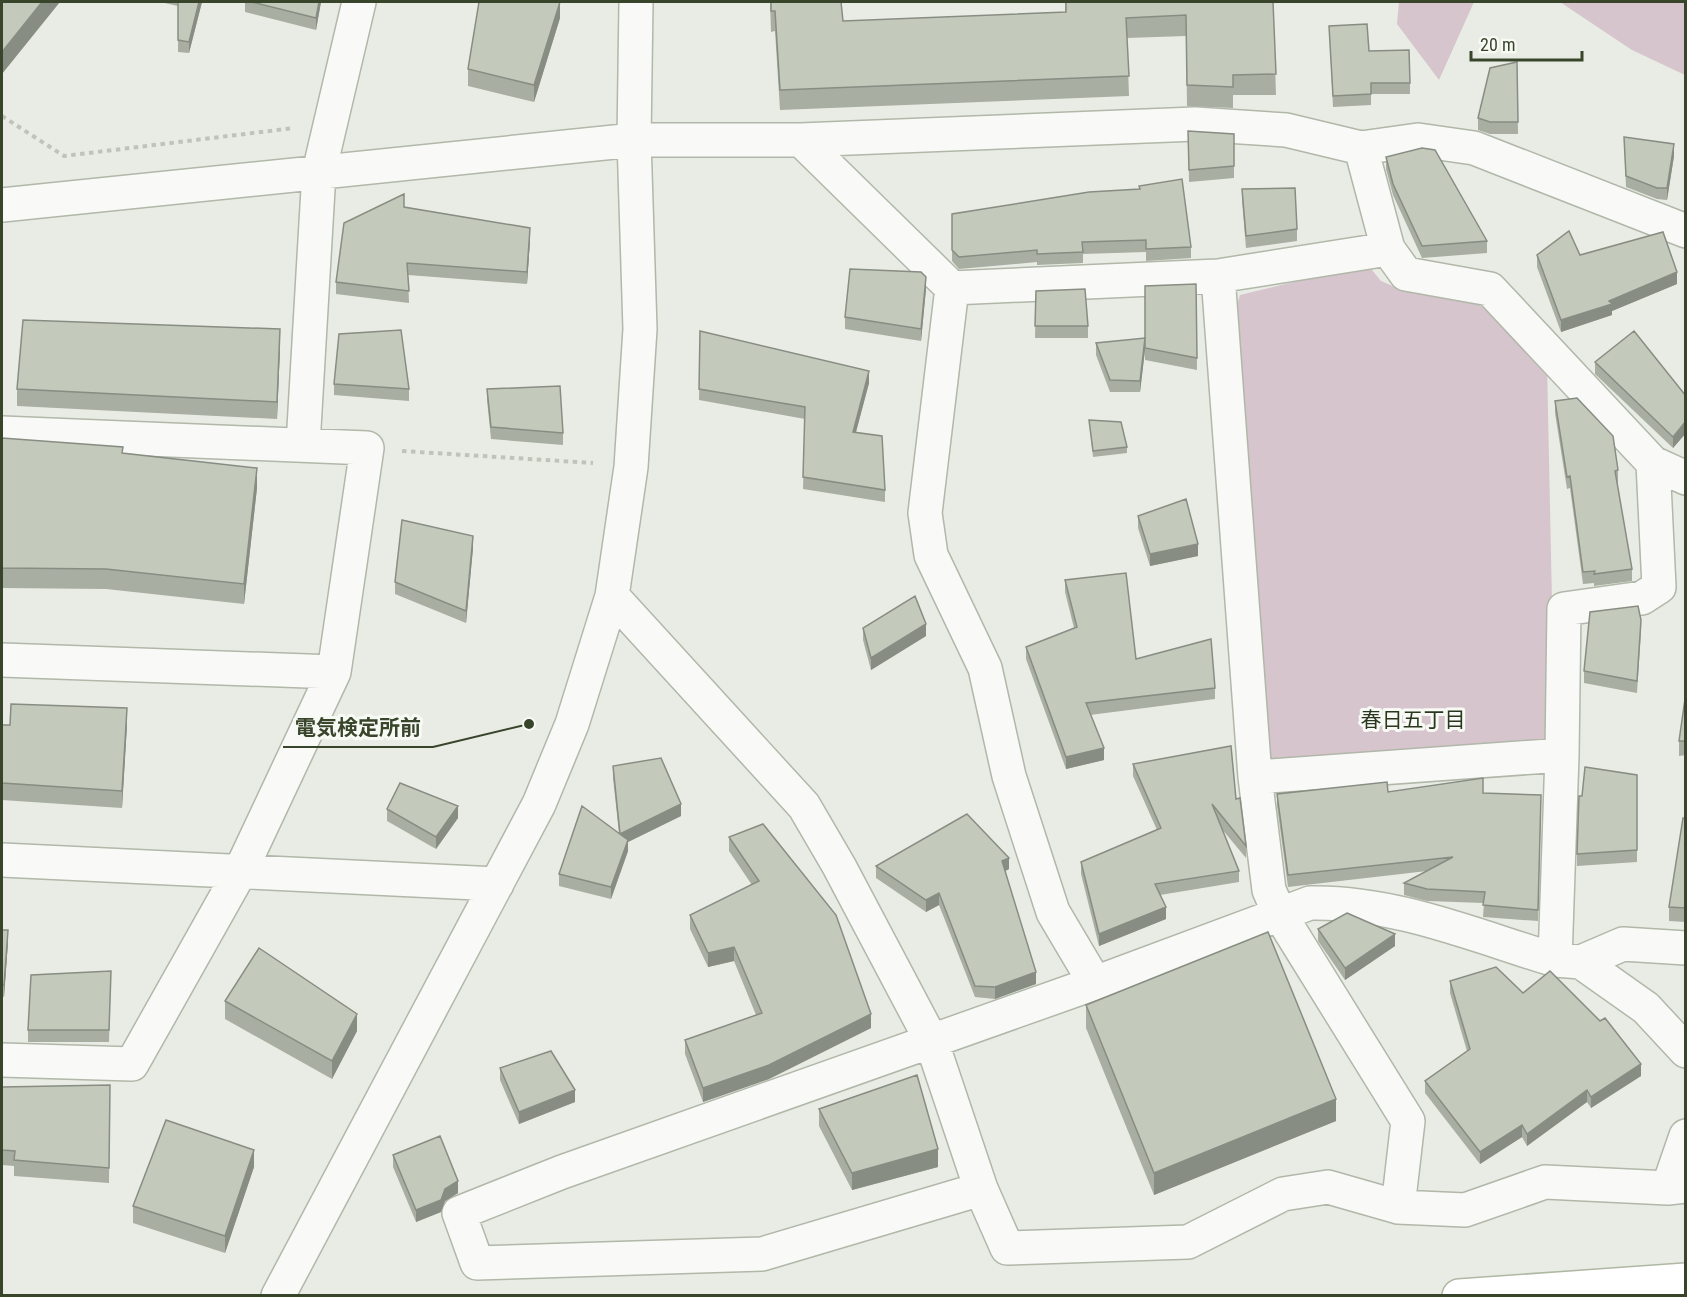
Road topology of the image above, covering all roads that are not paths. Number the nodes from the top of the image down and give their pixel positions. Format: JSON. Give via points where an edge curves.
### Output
{"nodes":[{"id":1,"x":359,"y":2,"type":"edge"},
{"id":2,"x":636,"y":2,"type":"edge"},
{"id":3,"x":634,"y":140,"type":"junction"},
{"id":4,"x":801,"y":140,"type":"junction"},
{"id":5,"x":1361,"y":148,"type":"junction"},
{"id":6,"x":319,"y":172,"type":"junction"},
{"id":7,"x":33,"y":202,"type":"junction"},
{"id":8,"x":2,"y":206,"type":"edge"},
{"id":9,"x":2,"y":224,"type":"edge"},
{"id":10,"x":1686,"y":231,"type":"edge"},
{"id":11,"x":1388,"y":249,"type":"junction"},
{"id":12,"x":1218,"y":276,"type":"junction"},
{"id":13,"x":952,"y":288,"type":"junction"},
{"id":14,"x":2,"y":433,"type":"edge"},
{"id":15,"x":303,"y":445,"type":"junction"},
{"id":16,"x":1653,"y":463,"type":"junction"},
{"id":17,"x":1686,"y":478,"type":"edge"},
{"id":18,"x":612,"y":597,"type":"junction"},
{"id":19,"x":2,"y":660,"type":"edge"},
{"id":20,"x":334,"y":672,"type":"junction"},
{"id":21,"x":1562,"y":755,"type":"junction"},
{"id":22,"x":1255,"y":777,"type":"junction"},
{"id":23,"x":2,"y":860,"type":"edge"},
{"id":24,"x":240,"y":872,"type":"junction"},
{"id":25,"x":497,"y":884,"type":"junction"},
{"id":26,"x":1279,"y":913,"type":"junction"},
{"id":27,"x":1686,"y":948,"type":"edge"},
{"id":28,"x":1568,"y":961,"type":"junction"},
{"id":29,"x":1095,"y":983,"type":"junction"},
{"id":30,"x":931,"y":1040,"type":"junction"},
{"id":31,"x":1686,"y":1051,"type":"edge"},
{"id":32,"x":2,"y":1060,"type":"edge"},
{"id":33,"x":1686,"y":1136,"type":"edge"},
{"id":34,"x":1677,"y":1187,"type":"edge"},
{"id":35,"x":981,"y":1189,"type":"junction"},
{"id":36,"x":1398,"y":1207,"type":"junction"},
{"id":37,"x":1686,"y":1280,"type":"edge"},
{"id":38,"x":278,"y":1296,"type":"edge"},
{"id":39,"x":1459,"y":1296,"type":"edge"}],
"edges":[{"from":1,"to":6,"type":"street"},
{"from":2,"to":3,"type":"street"},
{"from":3,"to":4,"type":"street"},
{"from":3,"to":6,"type":"street"},
{"from":3,"to":18,"type":"street","via":[[640,329],[631,467]]},
{"from":4,"to":5,"type":"street","via":[[1195,124],[1286,130]]},
{"from":4,"to":13,"type":"street"},
{"from":5,"to":10,"type":"street","via":[[1418,140],[1474,148]]},
{"from":5,"to":11,"type":"street"},
{"from":6,"to":7,"type":"street"},
{"from":6,"to":15,"type":"street"},
{"from":7,"to":8,"type":"street"},
{"from":7,"to":9,"type":"street"},
{"from":11,"to":12,"type":"street"},
{"from":11,"to":16,"type":"street","via":[[1406,274],[1490,289]]},
{"from":12,"to":13,"type":"street"},
{"from":12,"to":22,"type":"street"},
{"from":13,"to":29,"type":"street","via":[[925,513],[931,555],[985,668],[1009,776],[1053,912]]},
{"from":14,"to":15,"type":"street"},
{"from":15,"to":20,"type":"street","via":[[367,448]]},
{"from":16,"to":17,"type":"street"},
{"from":16,"to":21,"type":"street","via":[[1659,587],[1642,598],[1564,609]]},
{"from":18,"to":25,"type":"street","via":[[572,724],[539,804]]},
{"from":18,"to":30,"type":"street","via":[[804,806]]},
{"from":19,"to":20,"type":"street"},
{"from":20,"to":24,"type":"street"},
{"from":21,"to":22,"type":"street"},
{"from":21,"to":28,"type":"street"},
{"from":22,"to":26,"type":"street","via":[[1269,890]]},
{"from":23,"to":24,"type":"street"},
{"from":24,"to":25,"type":"street"},
{"from":24,"to":32,"type":"street","via":[[132,1064]]},
{"from":25,"to":38,"type":"street"},
{"from":26,"to":28,"type":"street","via":[[1310,903],[1392,911]]},
{"from":26,"to":29,"type":"street"},
{"from":26,"to":36,"type":"street","via":[[1408,1121]]},
{"from":27,"to":28,"type":"street","via":[[1623,944]]},
{"from":28,"to":31,"type":"street","via":[[1646,1008]]},
{"from":29,"to":30,"type":"street"},
{"from":30,"to":35,"type":"street"},
{"from":30,"to":35,"type":"street","via":[[561,1172],[459,1213],[477,1263],[762,1254]]},
{"from":33,"to":34,"type":"street"},
{"from":34,"to":36,"type":"street","via":[[1545,1182],[1465,1210]]},
{"from":35,"to":36,"type":"street","via":[[1006,1248],[1188,1242],[1283,1194],[1328,1187]]},
{"from":37,"to":39,"type":"main road"}]}
